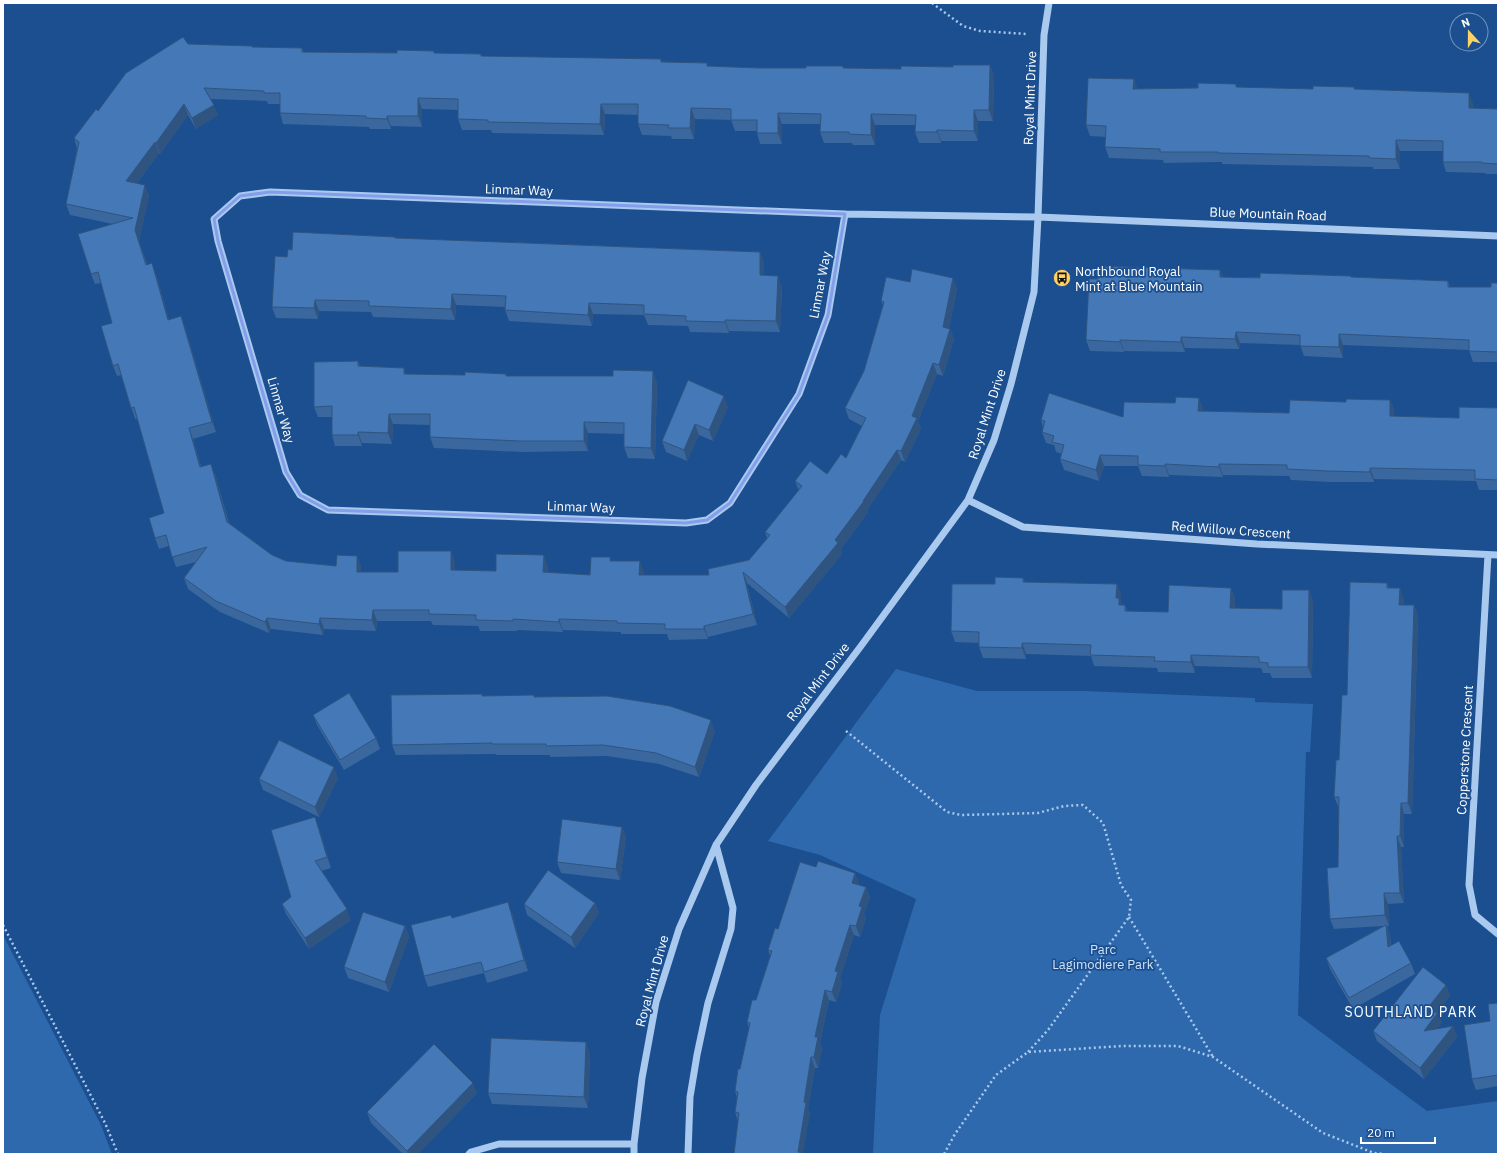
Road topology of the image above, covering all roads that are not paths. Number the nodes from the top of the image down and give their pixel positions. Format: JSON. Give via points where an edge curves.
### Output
{"nodes":[{"id":1,"x":1049,"y":3,"type":"edge"},
{"id":2,"x":845,"y":214,"type":"junction"},
{"id":3,"x":1038,"y":217,"type":"junction"},
{"id":4,"x":1498,"y":236,"type":"edge"},
{"id":5,"x":968,"y":500,"type":"junction"},
{"id":6,"x":1488,"y":555,"type":"junction"},
{"id":7,"x":1498,"y":555,"type":"edge"},
{"id":8,"x":716,"y":845,"type":"junction"},
{"id":9,"x":1498,"y":934,"type":"edge"},
{"id":10,"x":634,"y":1144,"type":"junction"},
{"id":11,"x":469,"y":1154,"type":"edge"},
{"id":12,"x":634,"y":1154,"type":"edge"},
{"id":13,"x":688,"y":1154,"type":"edge"}],
"edges":[{"from":1,"to":3,"type":"street","name":"Royal Mint Drive","via":[[1044,35]]},
{"from":2,"to":2,"type":"street","name":"Linmar Way","via":[[270,192],[240,196],[214,219],[220,248],[286,472],[300,495],[328,510],[686,523],[707,520],[730,503],[799,394],[828,315]]},
{"from":2,"to":3,"type":"street","name":"Linmar Way"},
{"from":3,"to":4,"type":"street","name":"Blue Mountain Road"},
{"from":3,"to":5,"type":"street","name":"Royal Mint Drive","via":[[1034,292],[1012,384],[994,440]]},
{"from":5,"to":6,"type":"street","name":"Red Willow Crescent","via":[[1023,527],[1257,544]]},
{"from":5,"to":8,"type":"street","name":"Royal Mint Drive","via":[[756,784]]},
{"from":6,"to":7,"type":"street","name":"Red Willow Crescent"},
{"from":6,"to":9,"type":"street","name":"Copperstone Crescent","via":[[1469,885],[1475,915]]},
{"from":8,"to":10,"type":"street","name":"Royal Mint Drive","via":[[679,929],[656,1002],[642,1078]]},
{"from":8,"to":13,"type":"street","via":[[733,908],[731,929],[708,1003],[697,1055],[690,1097]]},
{"from":10,"to":11,"type":"street","via":[[499,1144]]},
{"from":10,"to":12,"type":"street","name":"Royal Mint Drive"}]}
